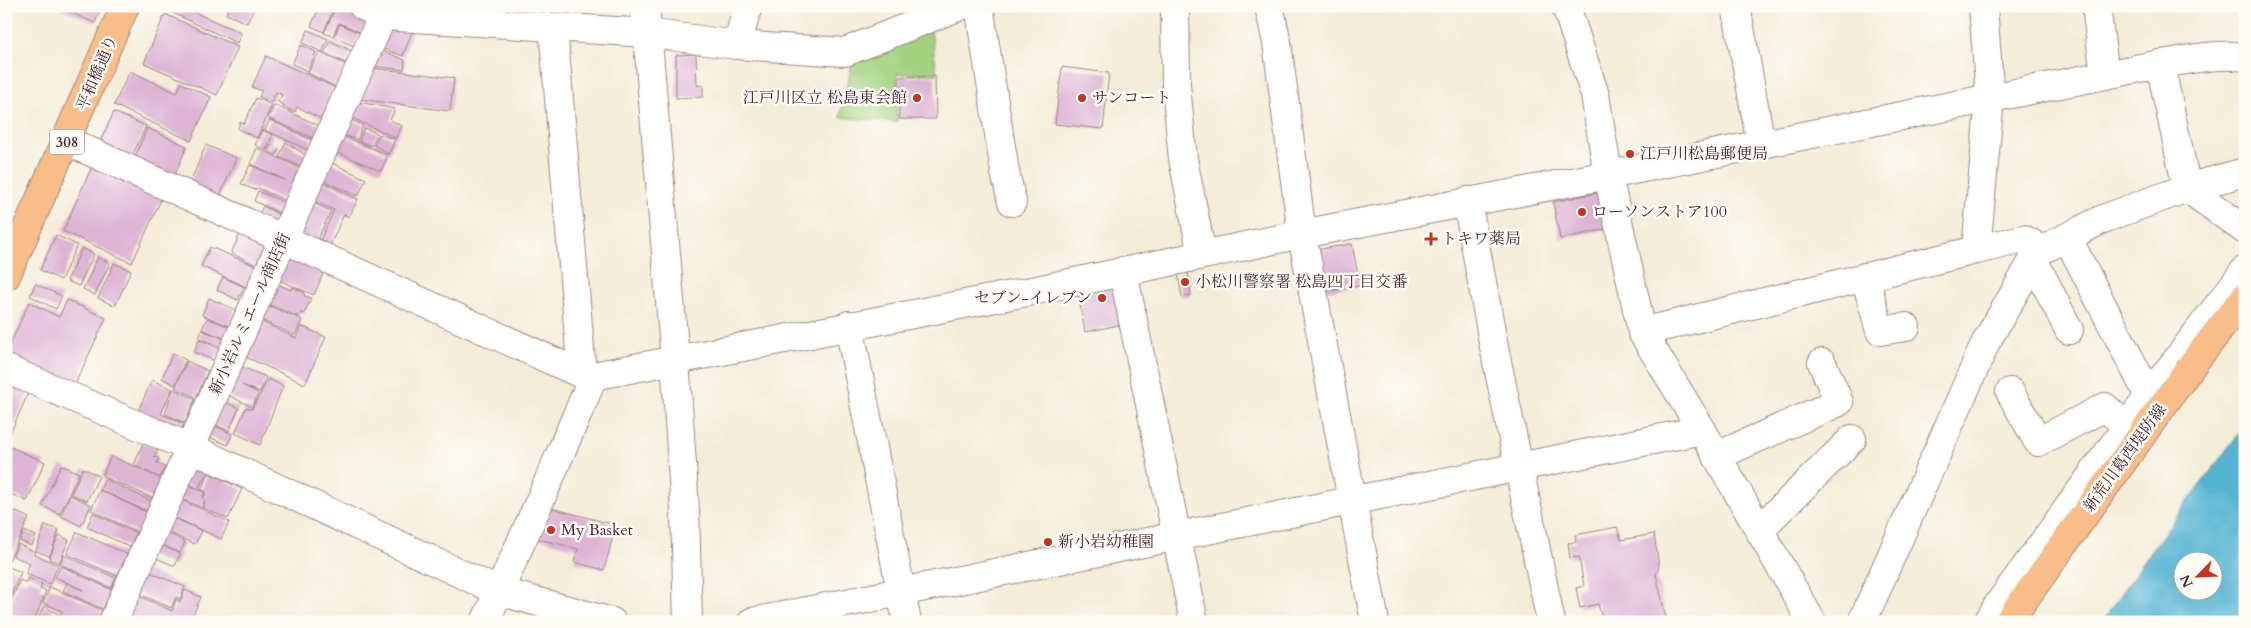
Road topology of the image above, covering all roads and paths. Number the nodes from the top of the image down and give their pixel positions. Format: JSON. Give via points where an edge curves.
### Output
{"nodes":[{"id":1,"x":126,"y":6,"type":"edge"},
{"id":2,"x":645,"y":6,"type":"edge"},
{"id":3,"x":748,"y":6,"type":"edge"},
{"id":4,"x":960,"y":6,"type":"edge"},
{"id":5,"x":979,"y":6,"type":"edge"},
{"id":6,"x":1175,"y":6,"type":"edge"},
{"id":7,"x":1269,"y":6,"type":"edge"},
{"id":8,"x":1566,"y":6,"type":"edge"},
{"id":9,"x":1736,"y":6,"type":"edge"},
{"id":10,"x":1983,"y":6,"type":"edge"},
{"id":11,"x":2096,"y":6,"type":"edge"},
{"id":12,"x":377,"y":9,"type":"edge"},
{"id":13,"x":553,"y":27,"type":"junction"},
{"id":14,"x":647,"y":33,"type":"junction"},
{"id":15,"x":737,"y":45,"type":"junction"},
{"id":16,"x":2245,"y":57,"type":"edge"},
{"id":17,"x":2160,"y":64,"type":"junction"},
{"id":18,"x":2105,"y":75,"type":"junction"},
{"id":19,"x":1990,"y":98,"type":"junction"},
{"id":20,"x":67,"y":141,"type":"junction"},
{"id":21,"x":1761,"y":144,"type":"junction"},
{"id":22,"x":2245,"y":172,"type":"edge"},
{"id":23,"x":1608,"y":175,"type":"junction"},
{"id":24,"x":2187,"y":188,"type":"junction"},
{"id":25,"x":1467,"y":201,"type":"junction"},
{"id":26,"x":1012,"y":202,"type":"dead end"},
{"id":27,"x":2245,"y":230,"type":"edge"},
{"id":28,"x":1302,"y":234,"type":"junction"},
{"id":29,"x":2068,"y":237,"type":"junction"},
{"id":30,"x":284,"y":239,"type":"junction"},
{"id":31,"x":1976,"y":250,"type":"junction"},
{"id":32,"x":1202,"y":255,"type":"junction"},
{"id":33,"x":2036,"y":256,"type":"junction"},
{"id":34,"x":2245,"y":270,"type":"edge"},
{"id":35,"x":1123,"y":272,"type":"junction"},
{"id":36,"x":6,"y":276,"type":"edge"},
{"id":37,"x":1865,"y":277,"type":"junction"},
{"id":38,"x":2245,"y":297,"type":"edge"},
{"id":39,"x":849,"y":325,"type":"junction"},
{"id":40,"x":1906,"y":327,"type":"dead end"},
{"id":41,"x":2069,"y":330,"type":"dead end"},
{"id":42,"x":1642,"y":332,"type":"junction"},
{"id":43,"x":675,"y":360,"type":"junction"},
{"id":44,"x":1822,"y":362,"type":"dead end"},
{"id":45,"x":6,"y":369,"type":"edge"},
{"id":46,"x":585,"y":375,"type":"junction"},
{"id":47,"x":2010,"y":392,"type":"dead end"},
{"id":48,"x":2150,"y":396,"type":"junction"},
{"id":49,"x":2127,"y":427,"type":"junction"},
{"id":50,"x":1702,"y":430,"type":"junction"},
{"id":51,"x":1852,"y":439,"type":"dead end"},
{"id":52,"x":191,"y":448,"type":"junction"},
{"id":53,"x":1717,"y":456,"type":"junction"},
{"id":54,"x":1520,"y":467,"type":"junction"},
{"id":55,"x":1351,"y":501,"type":"junction"},
{"id":56,"x":1760,"y":529,"type":"junction"},
{"id":57,"x":1176,"y":536,"type":"junction"},
{"id":58,"x":498,"y":591,"type":"junction"},
{"id":59,"x":901,"y":592,"type":"junction"},
{"id":60,"x":113,"y":622,"type":"edge"},
{"id":61,"x":485,"y":622,"type":"edge"},
{"id":62,"x":612,"y":622,"type":"edge"},
{"id":63,"x":688,"y":622,"type":"edge"},
{"id":64,"x":752,"y":622,"type":"edge"},
{"id":65,"x":907,"y":622,"type":"edge"},
{"id":66,"x":1194,"y":622,"type":"edge"},
{"id":67,"x":1375,"y":622,"type":"edge"},
{"id":68,"x":1551,"y":622,"type":"edge"},
{"id":69,"x":1812,"y":622,"type":"edge"},
{"id":70,"x":1862,"y":622,"type":"edge"},
{"id":71,"x":1988,"y":622,"type":"edge"},
{"id":72,"x":2008,"y":622,"type":"edge"}],
"edges":[{"from":1,"to":20,"type":"main road","name":"平和橋通り","number":"308"},
{"from":2,"to":14,"type":"street"},
{"from":3,"to":15,"type":"street"},
{"from":4,"to":15,"type":"street","via":[[845,52]]},
{"from":5,"to":26,"type":"street"},
{"from":6,"to":32,"type":"street","via":[[1176,85],[1183,159]]},
{"from":7,"to":28,"type":"street","via":[[1277,42]]},
{"from":8,"to":23,"type":"street","via":[[1595,95]]},
{"from":9,"to":21,"type":"street"},
{"from":10,"to":19,"type":"street"},
{"from":11,"to":18,"type":"street"},
{"from":12,"to":13,"type":"street"},
{"from":12,"to":30,"type":"street","name":"新小岩ルミエール商店街"},
{"from":13,"to":14,"type":"street"},
{"from":13,"to":46,"type":"street"},
{"from":14,"to":15,"type":"street"},
{"from":14,"to":43,"type":"street"},
{"from":16,"to":17,"type":"street","via":[[2199,57]]},
{"from":17,"to":18,"type":"street"},
{"from":17,"to":24,"type":"street"},
{"from":18,"to":19,"type":"street"},
{"from":19,"to":21,"type":"street"},
{"from":19,"to":31,"type":"street"},
{"from":20,"to":30,"type":"street"},
{"from":20,"to":36,"type":"main road","name":"平和橋通り","number":"308"},
{"from":21,"to":23,"type":"street"},
{"from":22,"to":24,"type":"street"},
{"from":23,"to":25,"type":"street"},
{"from":23,"to":42,"type":"street"},
{"from":24,"to":27,"type":"street"},
{"from":24,"to":29,"type":"street","via":[[2103,219]]},
{"from":25,"to":28,"type":"street"},
{"from":25,"to":54,"type":"street"},
{"from":28,"to":32,"type":"street"},
{"from":28,"to":55,"type":"street"},
{"from":29,"to":33,"type":"street"},
{"from":29,"to":48,"type":"street"},
{"from":30,"to":46,"type":"street"},
{"from":30,"to":52,"type":"street","name":"新小岩ルミエール商店街"},
{"from":31,"to":33,"type":"street","via":[[2023,239],[2031,243]]},
{"from":31,"to":37,"type":"street"},
{"from":32,"to":35,"type":"street"},
{"from":33,"to":41,"type":"street"},
{"from":33,"to":70,"type":"street","via":[[1986,342]]},
{"from":34,"to":48,"type":"street"},
{"from":35,"to":39,"type":"street"},
{"from":35,"to":57,"type":"street"},
{"from":37,"to":40,"type":"street","via":[[1880,331]]},
{"from":37,"to":42,"type":"street"},
{"from":38,"to":72,"type":"main road","name":"新荒川葛西堤防線","via":[[2194,362]]},
{"from":39,"to":43,"type":"street"},
{"from":39,"to":59,"type":"street"},
{"from":42,"to":50,"type":"street"},
{"from":43,"to":46,"type":"street"},
{"from":43,"to":63,"type":"street","via":[[685,510]]},
{"from":44,"to":53,"type":"street","via":[[1839,402]]},
{"from":45,"to":52,"type":"street"},
{"from":46,"to":58,"type":"street","via":[[589,387]]},
{"from":47,"to":49,"type":"street","via":[[2038,442],[2105,407]]},
{"from":48,"to":49,"type":"street"},
{"from":49,"to":71,"type":"street"},
{"from":50,"to":53,"type":"street"},
{"from":50,"to":54,"type":"street"},
{"from":51,"to":56,"type":"street"},
{"from":52,"to":58,"type":"street"},
{"from":52,"to":60,"type":"street","name":"新小岩ルミエール商店街"},
{"from":53,"to":56,"type":"street"},
{"from":54,"to":55,"type":"street"},
{"from":54,"to":68,"type":"street"},
{"from":55,"to":57,"type":"street"},
{"from":55,"to":67,"type":"street"},
{"from":56,"to":69,"type":"street"},
{"from":57,"to":59,"type":"street"},
{"from":57,"to":66,"type":"street"},
{"from":58,"to":61,"type":"street"},
{"from":58,"to":62,"type":"street"},
{"from":59,"to":64,"type":"street"},
{"from":59,"to":65,"type":"street"}]}
